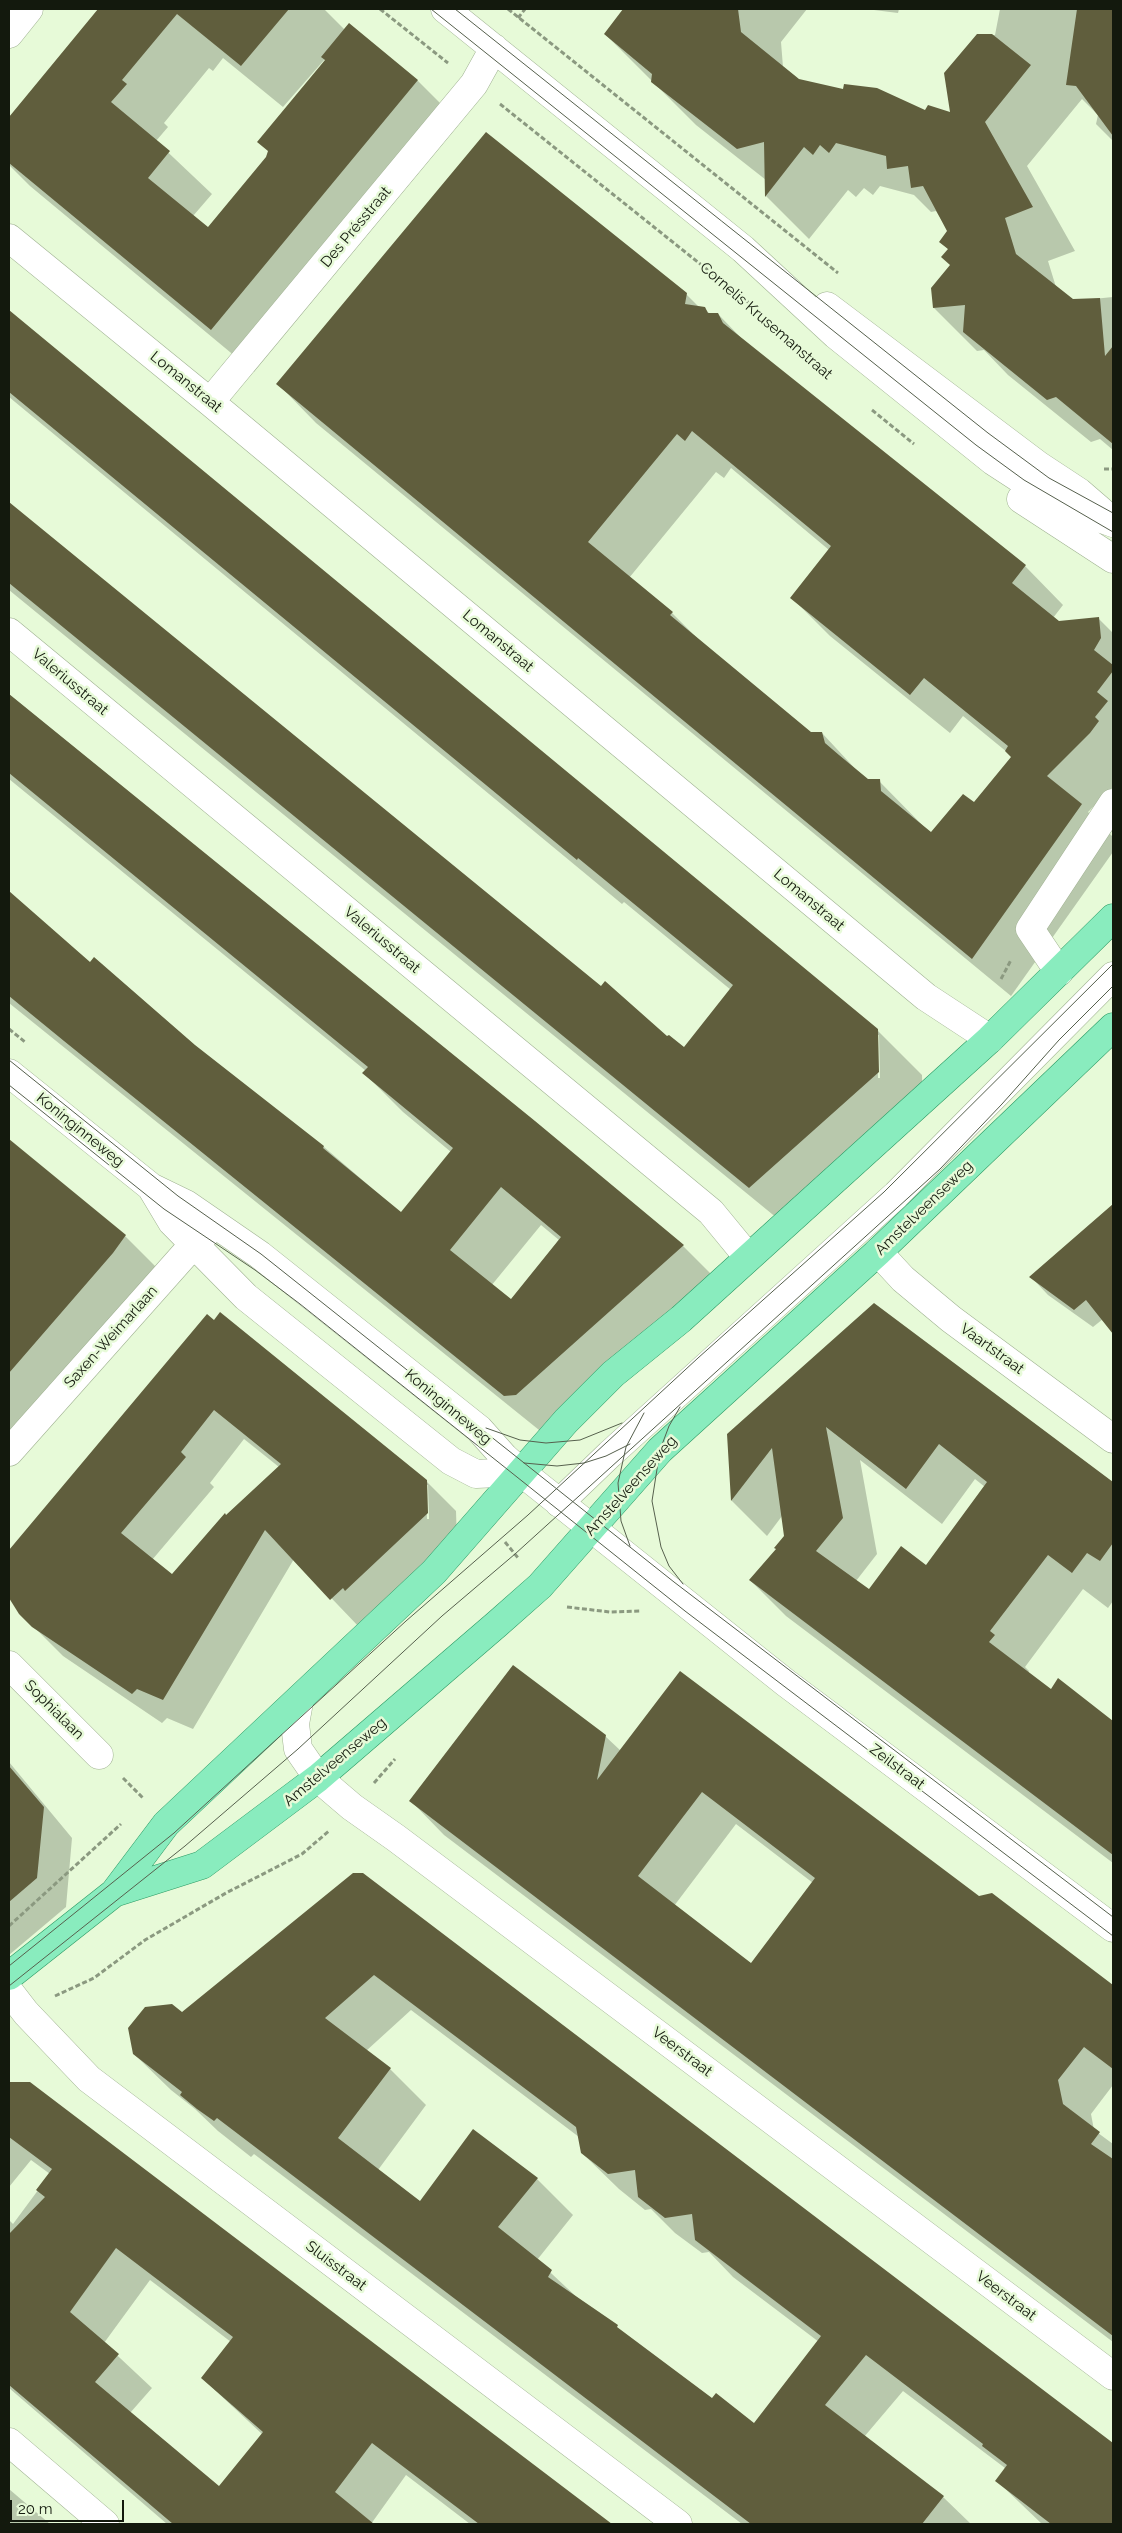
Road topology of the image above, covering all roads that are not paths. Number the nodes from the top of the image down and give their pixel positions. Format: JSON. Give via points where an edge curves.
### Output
{"nodes":[{"id":1,"x":29,"y":9,"type":"edge"},
{"id":2,"x":445,"y":9,"type":"edge"},
{"id":3,"x":9,"y":34,"type":"edge"},
{"id":4,"x":494,"y":48,"type":"junction"},
{"id":5,"x":9,"y":238,"type":"edge"},
{"id":6,"x":743,"y":249,"type":"junction"},
{"id":7,"x":210,"y":402,"type":"junction"},
{"id":8,"x":1079,"y":492,"type":"junction"},
{"id":9,"x":1113,"y":499,"type":"edge"},
{"id":10,"x":1113,"y":523,"type":"edge"},
{"id":11,"x":1113,"y":559,"type":"edge"},
{"id":12,"x":9,"y":632,"type":"edge"},
{"id":13,"x":1113,"y":803,"type":"edge"},
{"id":14,"x":1113,"y":918,"type":"edge"},
{"id":15,"x":1058,"y":972,"type":"junction"},
{"id":16,"x":1113,"y":976,"type":"edge"},
{"id":17,"x":1113,"y":1027,"type":"edge"},
{"id":18,"x":990,"y":1039,"type":"junction"},
{"id":19,"x":9,"y":1073,"type":"edge"},
{"id":20,"x":151,"y":1187,"type":"junction"},
{"id":21,"x":216,"y":1225,"type":"junction"},
{"id":22,"x":193,"y":1245,"type":"junction"},
{"id":23,"x":878,"y":1252,"type":"junction"},
{"id":24,"x":748,"y":1257,"type":"junction"},
{"id":25,"x":1113,"y":1439,"type":"edge"},
{"id":26,"x":9,"y":1452,"type":"edge"},
{"id":27,"x":521,"y":1472,"type":"junction"},
{"id":28,"x":560,"y":1503,"type":"junction"},
{"id":29,"x":592,"y":1528,"type":"junction"},
{"id":30,"x":9,"y":1665,"type":"edge"},
{"id":31,"x":299,"y":1702,"type":"junction"},
{"id":32,"x":100,"y":1755,"type":"dead end"},
{"id":33,"x":318,"y":1778,"type":"junction"},
{"id":34,"x":114,"y":1893,"type":"junction"},
{"id":35,"x":1113,"y":1928,"type":"edge"},
{"id":36,"x":9,"y":1976,"type":"edge"},
{"id":37,"x":9,"y":1991,"type":"edge"},
{"id":38,"x":1113,"y":2376,"type":"edge"},
{"id":39,"x":9,"y":2442,"type":"edge"},
{"id":40,"x":105,"y":2524,"type":"edge"},
{"id":41,"x":678,"y":2524,"type":"edge"}],
"edges":[{"from":1,"to":3,"type":"street"},
{"from":2,"to":4,"type":"street","name":"Cornelis Krusemanstraat"},
{"from":4,"to":6,"type":"street","name":"Cornelis Krusemanstraat"},
{"from":4,"to":7,"type":"street","name":"Des Présstraat","via":[[474,84]]},
{"from":5,"to":7,"type":"street","name":"Lomanstraat"},
{"from":6,"to":8,"type":"street","name":"Cornelis Krusemanstraat","via":[[884,347],[1038,465]]},
{"from":6,"to":10,"type":"street","name":"Cornelis Krusemanstraat","via":[[836,335],[993,461],[1056,502]]},
{"from":6,"to":11,"type":"street","name":"Cornelis Krusemanstraat","via":[[766,285],[813,339],[974,466],[1055,524]]},
{"from":7,"to":18,"type":"street","name":"Lomanstraat","via":[[926,997]]},
{"from":8,"to":9,"type":"street","name":"Cornelis Krusemanstraat"},
{"from":8,"to":10,"type":"street","name":"Cornelis Krusemanstraat"},
{"from":12,"to":24,"type":"street","name":"Valeriusstraat","via":[[711,1212]]},
{"from":13,"to":15,"type":"street","via":[[1030,928]]},
{"from":14,"to":15,"type":"main road","name":"Amstelveenseweg"},
{"from":15,"to":18,"type":"main road","name":"Amstelveenseweg"},
{"from":16,"to":28,"type":"street","name":"Amstelveenseweg","via":[[896,1195]]},
{"from":17,"to":23,"type":"main road","name":"Amstelveenseweg"},
{"from":18,"to":24,"type":"main road","name":"Amstelveenseweg"},
{"from":19,"to":20,"type":"street","name":"Koninginneweg"},
{"from":20,"to":21,"type":"street","name":"Koninginneweg","via":[[186,1204]]},
{"from":20,"to":22,"type":"street","name":"Koninginneweg","via":[[172,1222]]},
{"from":21,"to":22,"type":"street","name":"Saxen-Weimarlaan"},
{"from":21,"to":27,"type":"street","name":"Koninginneweg","via":[[479,1429]]},
{"from":22,"to":26,"type":"street","name":"Saxen-Weimarlaan"},
{"from":22,"to":27,"type":"street","name":"Koninginneweg","via":[[246,1297],[451,1461],[476,1474]]},
{"from":23,"to":25,"type":"street","name":"Vaartstraat","via":[[903,1279],[951,1319]]},
{"from":23,"to":29,"type":"main road","name":"Amstelveenseweg","via":[[660,1450]]},
{"from":24,"to":27,"type":"main road","name":"Amstelveenseweg","via":[[681,1319],[613,1374]]},
{"from":27,"to":28,"type":"street","name":"Zeilstraat"},
{"from":27,"to":31,"type":"main road","name":"Amstelveenseweg","via":[[434,1572]]},
{"from":28,"to":29,"type":"street","name":"Zeilstraat"},
{"from":29,"to":33,"type":"main road","name":"Amstelveenseweg","via":[[540,1586]]},
{"from":29,"to":35,"type":"street","name":"Zeilstraat","via":[[786,1683]]},
{"from":30,"to":32,"type":"street","name":"Sophialaan"},
{"from":31,"to":33,"type":"street","name":"Veerstraat","via":[[295,1724],[298,1749]]},
{"from":31,"to":34,"type":"main road","name":"Amstelveenseweg","via":[[166,1824]]},
{"from":33,"to":34,"type":"main road","name":"Amstelveenseweg","via":[[202,1865]]},
{"from":33,"to":38,"type":"street","name":"Veerstraat","via":[[352,1807]]},
{"from":34,"to":36,"type":"main road","name":"Amstelveenseweg"},
{"from":37,"to":41,"type":"street","name":"Sluisstraat","via":[[89,2080]]},
{"from":39,"to":40,"type":"street"}]}
